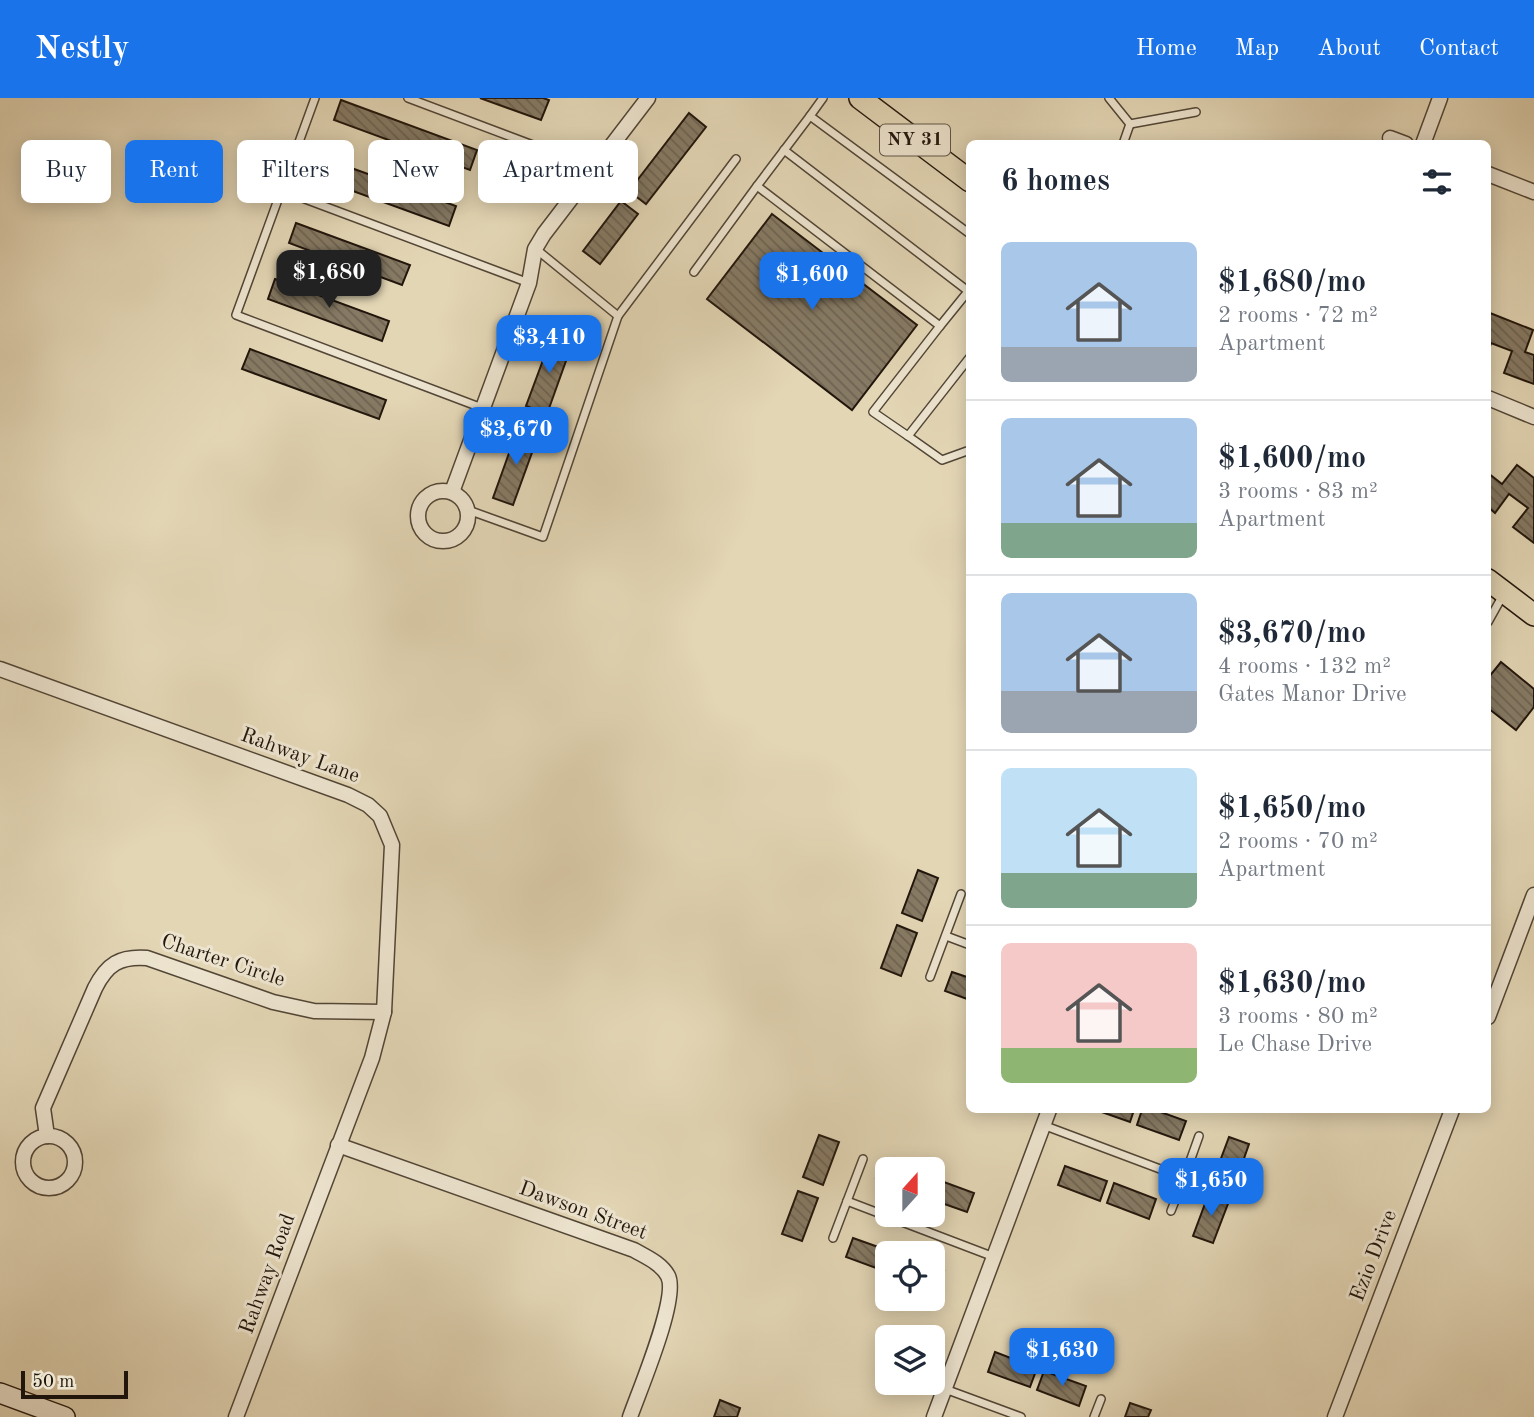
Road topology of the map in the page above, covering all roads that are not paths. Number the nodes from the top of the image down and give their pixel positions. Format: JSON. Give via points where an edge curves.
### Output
{"nodes":[{"id":1,"x":314,"y":98,"type":"edge"},
{"id":2,"x":408,"y":98,"type":"edge"},
{"id":3,"x":648,"y":98,"type":"edge"},
{"id":4,"x":823,"y":98,"type":"edge"},
{"id":5,"x":860,"y":98,"type":"edge"},
{"id":6,"x":1110,"y":98,"type":"edge"},
{"id":7,"x":1440,"y":98,"type":"edge"},
{"id":8,"x":1196,"y":112,"type":"dead end"},
{"id":9,"x":810,"y":116,"type":"junction"},
{"id":10,"x":1130,"y":124,"type":"junction"},
{"id":11,"x":1390,"y":138,"type":"dead end"},
{"id":12,"x":299,"y":140,"type":"edge"},
{"id":13,"x":520,"y":140,"type":"edge"},
{"id":14,"x":616,"y":140,"type":"edge"},
{"id":15,"x":1124,"y":140,"type":"edge"},
{"id":16,"x":1395,"y":140,"type":"edge"},
{"id":17,"x":1424,"y":140,"type":"edge"},
{"id":18,"x":784,"y":150,"type":"junction"},
{"id":19,"x":736,"y":159,"type":"dead end"},
{"id":20,"x":1491,"y":175,"type":"edge"},
{"id":21,"x":966,"y":178,"type":"edge"},
{"id":22,"x":757,"y":186,"type":"junction"},
{"id":23,"x":1534,"y":192,"type":"edge"},
{"id":24,"x":276,"y":203,"type":"edge"},
{"id":25,"x":316,"y":203,"type":"edge"},
{"id":26,"x":569,"y":203,"type":"edge"},
{"id":27,"x":966,"y":231,"type":"edge"},
{"id":28,"x":535,"y":249,"type":"junction"},
{"id":29,"x":694,"y":272,"type":"dead end"},
{"id":30,"x":529,"y":283,"type":"junction"},
{"id":31,"x":966,"y":288,"type":"edge"},
{"id":32,"x":966,"y":294,"type":"edge"},
{"id":33,"x":618,"y":316,"type":"junction"},
{"id":34,"x":940,"y":326,"type":"junction"},
{"id":35,"x":966,"y":362,"type":"edge"},
{"id":36,"x":1491,"y":399,"type":"edge"},
{"id":37,"x":482,"y":408,"type":"junction"},
{"id":38,"x":1534,"y":417,"type":"edge"},
{"id":39,"x":908,"y":436,"type":"junction"},
{"id":40,"x":966,"y":452,"type":"edge"},
{"id":41,"x":452,"y":492,"type":"junction"},
{"id":42,"x":468,"y":510,"type":"junction"},
{"id":43,"x":1496,"y":586,"type":"edge"},
{"id":44,"x":1491,"y":608,"type":"edge"},
{"id":45,"x":1534,"y":615,"type":"edge"},
{"id":46,"x":0,"y":669,"type":"edge"},
{"id":47,"x":961,"y":894,"type":"dead end"},
{"id":48,"x":1534,"y":895,"type":"edge"},
{"id":49,"x":946,"y":936,"type":"junction"},
{"id":50,"x":966,"y":944,"type":"edge"},
{"id":51,"x":930,"y":977,"type":"dead end"},
{"id":52,"x":1491,"y":1009,"type":"edge"},
{"id":53,"x":384,"y":1012,"type":"junction"},
{"id":54,"x":1048,"y":1113,"type":"edge"},
{"id":55,"x":1451,"y":1113,"type":"edge"},
{"id":56,"x":1043,"y":1125,"type":"junction"},
{"id":57,"x":47,"y":1136,"type":"dead end"},
{"id":58,"x":1199,"y":1136,"type":"dead end"},
{"id":59,"x":338,"y":1145,"type":"junction"},
{"id":60,"x":863,"y":1159,"type":"dead end"},
{"id":61,"x":1184,"y":1178,"type":"junction"},
{"id":62,"x":847,"y":1201,"type":"junction"},
{"id":63,"x":1171,"y":1211,"type":"dead end"},
{"id":64,"x":834,"y":1238,"type":"dead end"},
{"id":65,"x":994,"y":1257,"type":"junction"},
{"id":66,"x":945,"y":1386,"type":"edge"},
{"id":67,"x":945,"y":1389,"type":"edge"},
{"id":68,"x":942,"y":1395,"type":"edge"},
{"id":69,"x":1,"y":1396,"type":"edge"},
{"id":70,"x":1101,"y":1399,"type":"dead end"},
{"id":71,"x":65,"y":1417,"type":"edge"},
{"id":72,"x":236,"y":1417,"type":"edge"},
{"id":73,"x":630,"y":1417,"type":"edge"},
{"id":74,"x":934,"y":1417,"type":"edge"},
{"id":75,"x":1021,"y":1417,"type":"edge"},
{"id":76,"x":1094,"y":1417,"type":"edge"},
{"id":77,"x":1335,"y":1417,"type":"edge"}],
"edges":[{"from":1,"to":12,"type":"lane"},
{"from":2,"to":13,"type":"lane"},
{"from":3,"to":14,"type":"street"},
{"from":4,"to":9,"type":"lane"},
{"from":5,"to":21,"type":"main road","number":"NY 31","via":[[881,109]]},
{"from":6,"to":10,"type":"lane"},
{"from":7,"to":17,"type":"street"},
{"from":8,"to":10,"type":"lane"},
{"from":9,"to":18,"type":"lane"},
{"from":9,"to":27,"type":"lane"},
{"from":10,"to":15,"type":"lane"},
{"from":11,"to":16,"type":"street"},
{"from":18,"to":22,"type":"lane"},
{"from":18,"to":31,"type":"lane"},
{"from":19,"to":33,"type":"lane"},
{"from":20,"to":23,"type":"street"},
{"from":22,"to":29,"type":"lane"},
{"from":22,"to":34,"type":"lane"},
{"from":24,"to":37,"type":"lane","via":[[236,315]]},
{"from":25,"to":30,"type":"lane"},
{"from":26,"to":28,"type":"street"},
{"from":28,"to":30,"type":"street"},
{"from":28,"to":33,"type":"lane"},
{"from":30,"to":37,"type":"street"},
{"from":32,"to":34,"type":"lane"},
{"from":33,"to":42,"type":"lane","via":[[544,537]]},
{"from":34,"to":39,"type":"lane","via":[[873,412]]},
{"from":35,"to":39,"type":"lane"},
{"from":36,"to":38,"type":"street"},
{"from":37,"to":41,"type":"street"},
{"from":39,"to":40,"type":"lane","via":[[942,460]]},
{"from":41,"to":42,"type":"street"},
{"from":41,"to":42,"type":"street","via":[[435,491],[422,501],[418,516],[423,531],[437,540],[454,539],[466,527]]},
{"from":43,"to":44,"type":"lane"},
{"from":43,"to":45,"type":"main road"},
{"from":46,"to":53,"type":"street","name":"Rahway Lane","via":[[368,805],[380,816],[391,845]]},
{"from":47,"to":49,"type":"lane"},
{"from":48,"to":52,"type":"street"},
{"from":49,"to":50,"type":"lane"},
{"from":49,"to":51,"type":"lane"},
{"from":53,"to":57,"type":"street","name":"Charter Circle","via":[[314,1011],[273,1002],[147,958],[116,961],[103,972],[95,988],[43,1108]]},
{"from":53,"to":59,"type":"street","name":"Rahway Lane","via":[[372,1058]]},
{"from":54,"to":56,"type":"street"},
{"from":55,"to":77,"type":"street","name":"Ezio Drive"},
{"from":56,"to":61,"type":"lane"},
{"from":56,"to":65,"type":"street"},
{"from":58,"to":61,"type":"lane"},
{"from":59,"to":72,"type":"street","name":"Rahway Road"},
{"from":59,"to":73,"type":"street","name":"Dawson Street","via":[[634,1250],[656,1262],[669,1278],[670,1303]]},
{"from":60,"to":62,"type":"lane"},
{"from":61,"to":63,"type":"lane"},
{"from":62,"to":64,"type":"lane"},
{"from":62,"to":65,"type":"lane"},
{"from":65,"to":66,"type":"street"},
{"from":67,"to":75,"type":"lane"},
{"from":68,"to":74,"type":"street"},
{"from":69,"to":71,"type":"street"},
{"from":70,"to":76,"type":"lane"}]}
